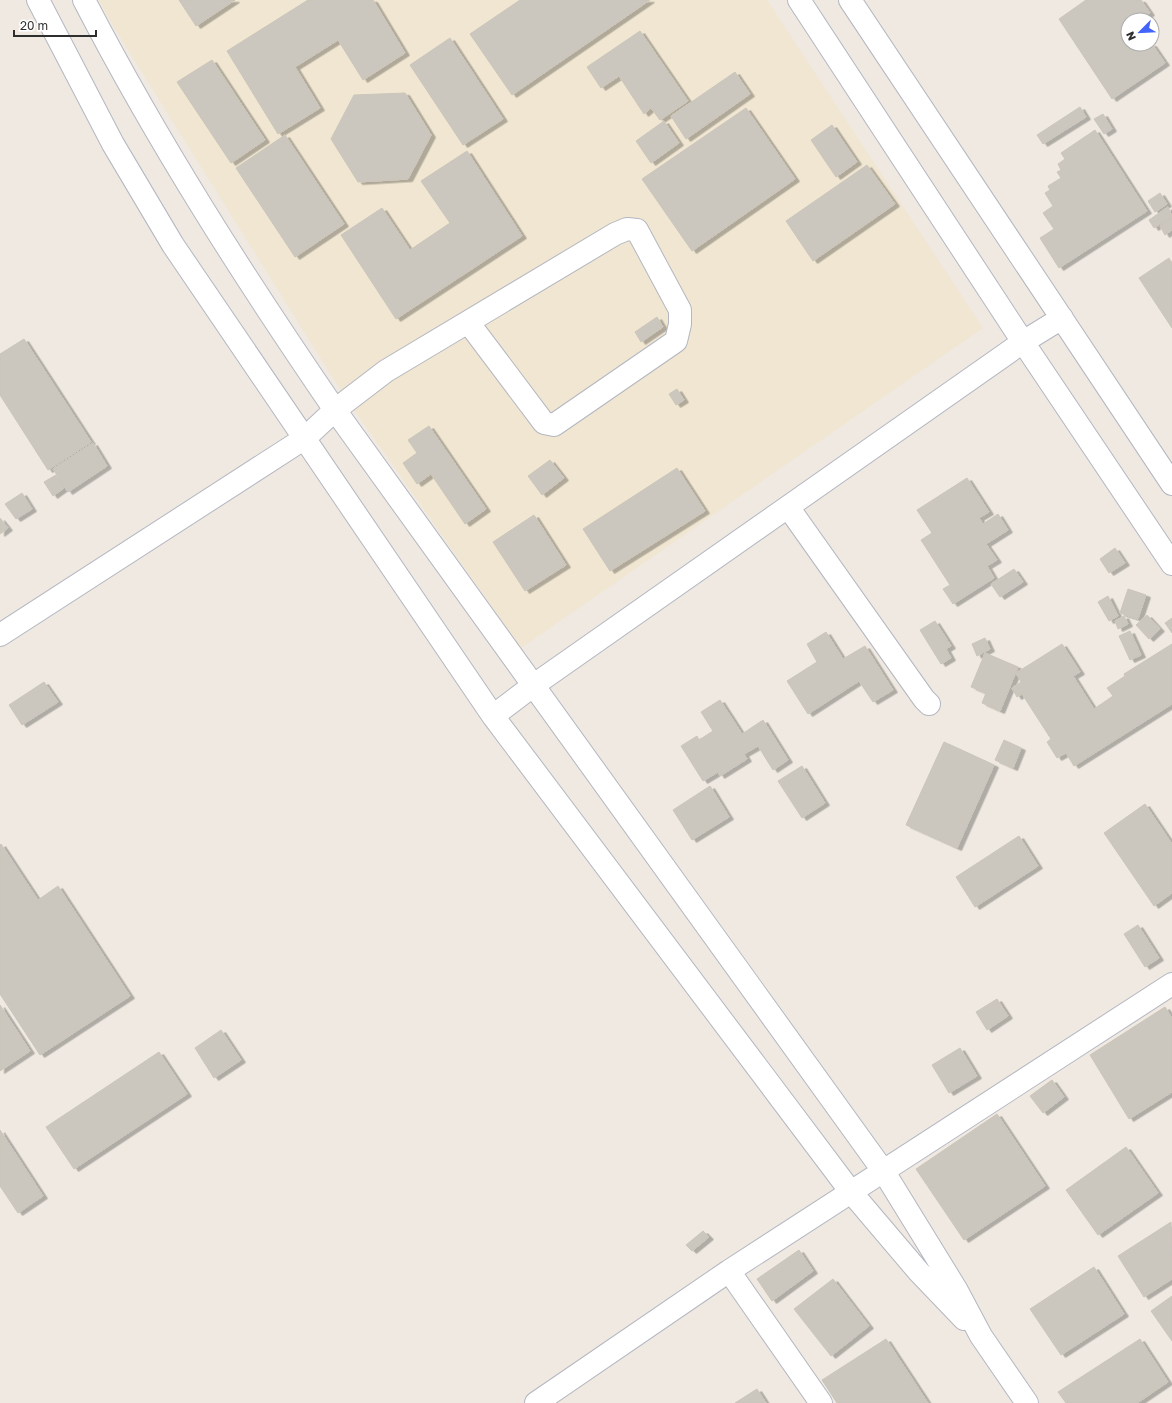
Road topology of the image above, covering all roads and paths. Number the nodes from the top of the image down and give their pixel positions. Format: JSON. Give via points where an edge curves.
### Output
{"nodes":[{"id":1,"x":38,"y":0,"type":"edge"},
{"id":2,"x":84,"y":0,"type":"edge"},
{"id":3,"x":799,"y":0,"type":"edge"},
{"id":4,"x":850,"y":0,"type":"edge"},
{"id":5,"x":1062,"y":318,"type":"junction"},
{"id":6,"x":468,"y":322,"type":"junction"},
{"id":7,"x":1022,"y":342,"type":"junction"},
{"id":8,"x":335,"y":410,"type":"junction"},
{"id":9,"x":306,"y":438,"type":"junction"},
{"id":10,"x":1172,"y":484,"type":"edge"},
{"id":11,"x":788,"y":507,"type":"junction"},
{"id":12,"x":1169,"y":551,"type":"edge"},
{"id":13,"x":0,"y":635,"type":"edge"},
{"id":14,"x":534,"y":685,"type":"junction"},
{"id":15,"x":929,"y":704,"type":"dead end"},
{"id":16,"x":493,"y":716,"type":"junction"},
{"id":17,"x":1172,"y":984,"type":"edge"},
{"id":18,"x":884,"y":1172,"type":"junction"},
{"id":19,"x":851,"y":1192,"type":"junction"},
{"id":20,"x":730,"y":1271,"type":"junction"},
{"id":21,"x":981,"y":1336,"type":"junction"},
{"id":22,"x":536,"y":1403,"type":"edge"},
{"id":23,"x":821,"y":1403,"type":"edge"},
{"id":24,"x":1027,"y":1403,"type":"edge"}],
"edges":[{"from":1,"to":9,"type":"street","via":[[113,144],[173,244]]},
{"from":2,"to":8,"type":"street","via":[[158,136],[278,326]]},
{"from":3,"to":7,"type":"street"},
{"from":4,"to":5,"type":"street"},
{"from":5,"to":7,"type":"street"},
{"from":5,"to":10,"type":"street"},
{"from":6,"to":6,"type":"street","via":[[544,423],[554,425],[676,341],[680,310],[637,230],[627,229]]},
{"from":6,"to":8,"type":"street","via":[[386,371]]},
{"from":7,"to":11,"type":"street"},
{"from":7,"to":12,"type":"street"},
{"from":8,"to":9,"type":"street"},
{"from":8,"to":14,"type":"street"},
{"from":9,"to":13,"type":"street"},
{"from":9,"to":16,"type":"street"},
{"from":11,"to":14,"type":"street"},
{"from":11,"to":15,"type":"street"},
{"from":14,"to":16,"type":"street"},
{"from":14,"to":18,"type":"street"},
{"from":16,"to":19,"type":"street"},
{"from":17,"to":18,"type":"street"},
{"from":18,"to":19,"type":"street"},
{"from":18,"to":21,"type":"street","via":[[956,1289]]},
{"from":19,"to":20,"type":"street"},
{"from":19,"to":21,"type":"street","via":[[919,1272]]},
{"from":20,"to":22,"type":"street"},
{"from":20,"to":23,"type":"street"},
{"from":21,"to":24,"type":"street"}]}
